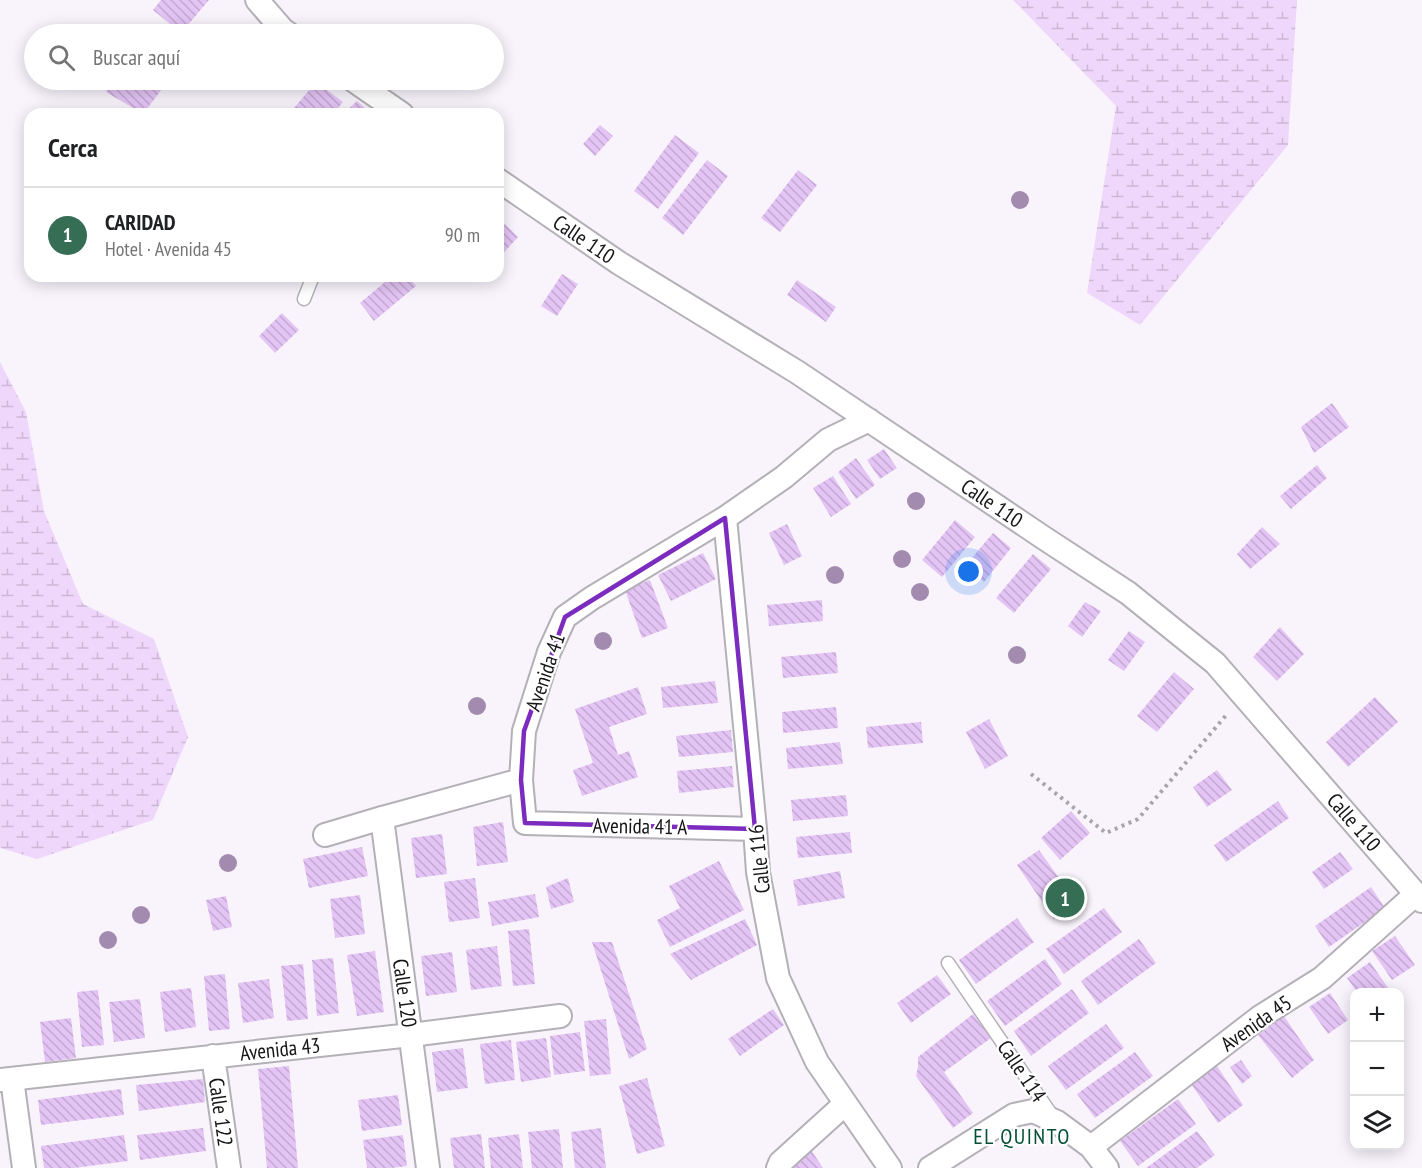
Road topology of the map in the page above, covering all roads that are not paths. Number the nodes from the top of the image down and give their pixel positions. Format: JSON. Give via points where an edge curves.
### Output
{"nodes":[{"id":1,"x":257,"y":0,"type":"edge"},
{"id":2,"x":278,"y":24,"type":"edge"},
{"id":3,"x":367,"y":90,"type":"edge"},
{"id":4,"x":393,"y":108,"type":"edge"},
{"id":5,"x":504,"y":184,"type":"edge"},
{"id":6,"x":311,"y":282,"type":"edge"},
{"id":7,"x":304,"y":299,"type":"dead end"},
{"id":8,"x":869,"y":420,"type":"junction"},
{"id":9,"x":725,"y":518,"type":"junction"},
{"id":10,"x":521,"y":780,"type":"junction"},
{"id":11,"x":382,"y":818,"type":"junction"},
{"id":12,"x":525,"y":823,"type":"joint"},
{"id":13,"x":756,"y":829,"type":"junction"},
{"id":14,"x":325,"y":835,"type":"dead end"},
{"id":15,"x":1419,"y":898,"type":"edge"},
{"id":16,"x":948,"y":963,"type":"dead end"},
{"id":17,"x":560,"y":1016,"type":"dead end"},
{"id":18,"x":411,"y":1035,"type":"junction"},
{"id":19,"x":213,"y":1056,"type":"junction"},
{"id":20,"x":6,"y":1080,"type":"edge"},
{"id":21,"x":845,"y":1104,"type":"junction"},
{"id":22,"x":1057,"y":1122,"type":"junction"},
{"id":23,"x":1091,"y":1147,"type":"junction"},
{"id":24,"x":24,"y":1168,"type":"edge"},
{"id":25,"x":229,"y":1168,"type":"edge"},
{"id":26,"x":428,"y":1168,"type":"edge"},
{"id":27,"x":778,"y":1168,"type":"edge"},
{"id":28,"x":890,"y":1168,"type":"edge"},
{"id":29,"x":930,"y":1168,"type":"edge"},
{"id":30,"x":1107,"y":1168,"type":"edge"}],
"edges":[{"from":1,"to":2,"type":"street"},
{"from":3,"to":4,"type":"street"},
{"from":5,"to":8,"type":"street","name":"Calle 110","via":[[619,263]]},
{"from":6,"to":7,"type":"lane"},
{"from":8,"to":9,"type":"street","name":"Avenida 41","via":[[828,440]]},
{"from":8,"to":15,"type":"street","name":"Calle 110","via":[[1128,593],[1215,663]]},
{"from":9,"to":10,"type":"street","name":"Avenida 41","via":[[565,617],[549,652],[524,731]]},
{"from":9,"to":13,"type":"street","name":"Calle 116"},
{"from":10,"to":11,"type":"street"},
{"from":10,"to":12,"type":"street","name":"Avenida 41"},
{"from":11,"to":14,"type":"street"},
{"from":11,"to":18,"type":"street","name":"Calle 120"},
{"from":12,"to":13,"type":"street","name":"Avenida 41 A"},
{"from":13,"to":21,"type":"street","name":"Calle 116","via":[[758,873],[777,978],[817,1062]]},
{"from":15,"to":23,"type":"street","name":"Avenida 45","via":[[1322,978],[1260,1017]]},
{"from":16,"to":22,"type":"lane","name":"Calle 114"},
{"from":17,"to":18,"type":"street","name":"Avenida 43"},
{"from":18,"to":19,"type":"street","name":"Avenida 43"},
{"from":18,"to":26,"type":"street","name":"Calle 120"},
{"from":19,"to":20,"type":"street","name":"Avenida 43"},
{"from":19,"to":25,"type":"street","name":"Calle 122"},
{"from":20,"to":24,"type":"street"},
{"from":21,"to":27,"type":"street"},
{"from":21,"to":28,"type":"street","name":"Calle 116"},
{"from":22,"to":23,"type":"street","name":"Calle 114"},
{"from":22,"to":29,"type":"street","via":[[1033,1112],[1014,1116]]},
{"from":23,"to":30,"type":"street","name":"Calle 114"}]}
